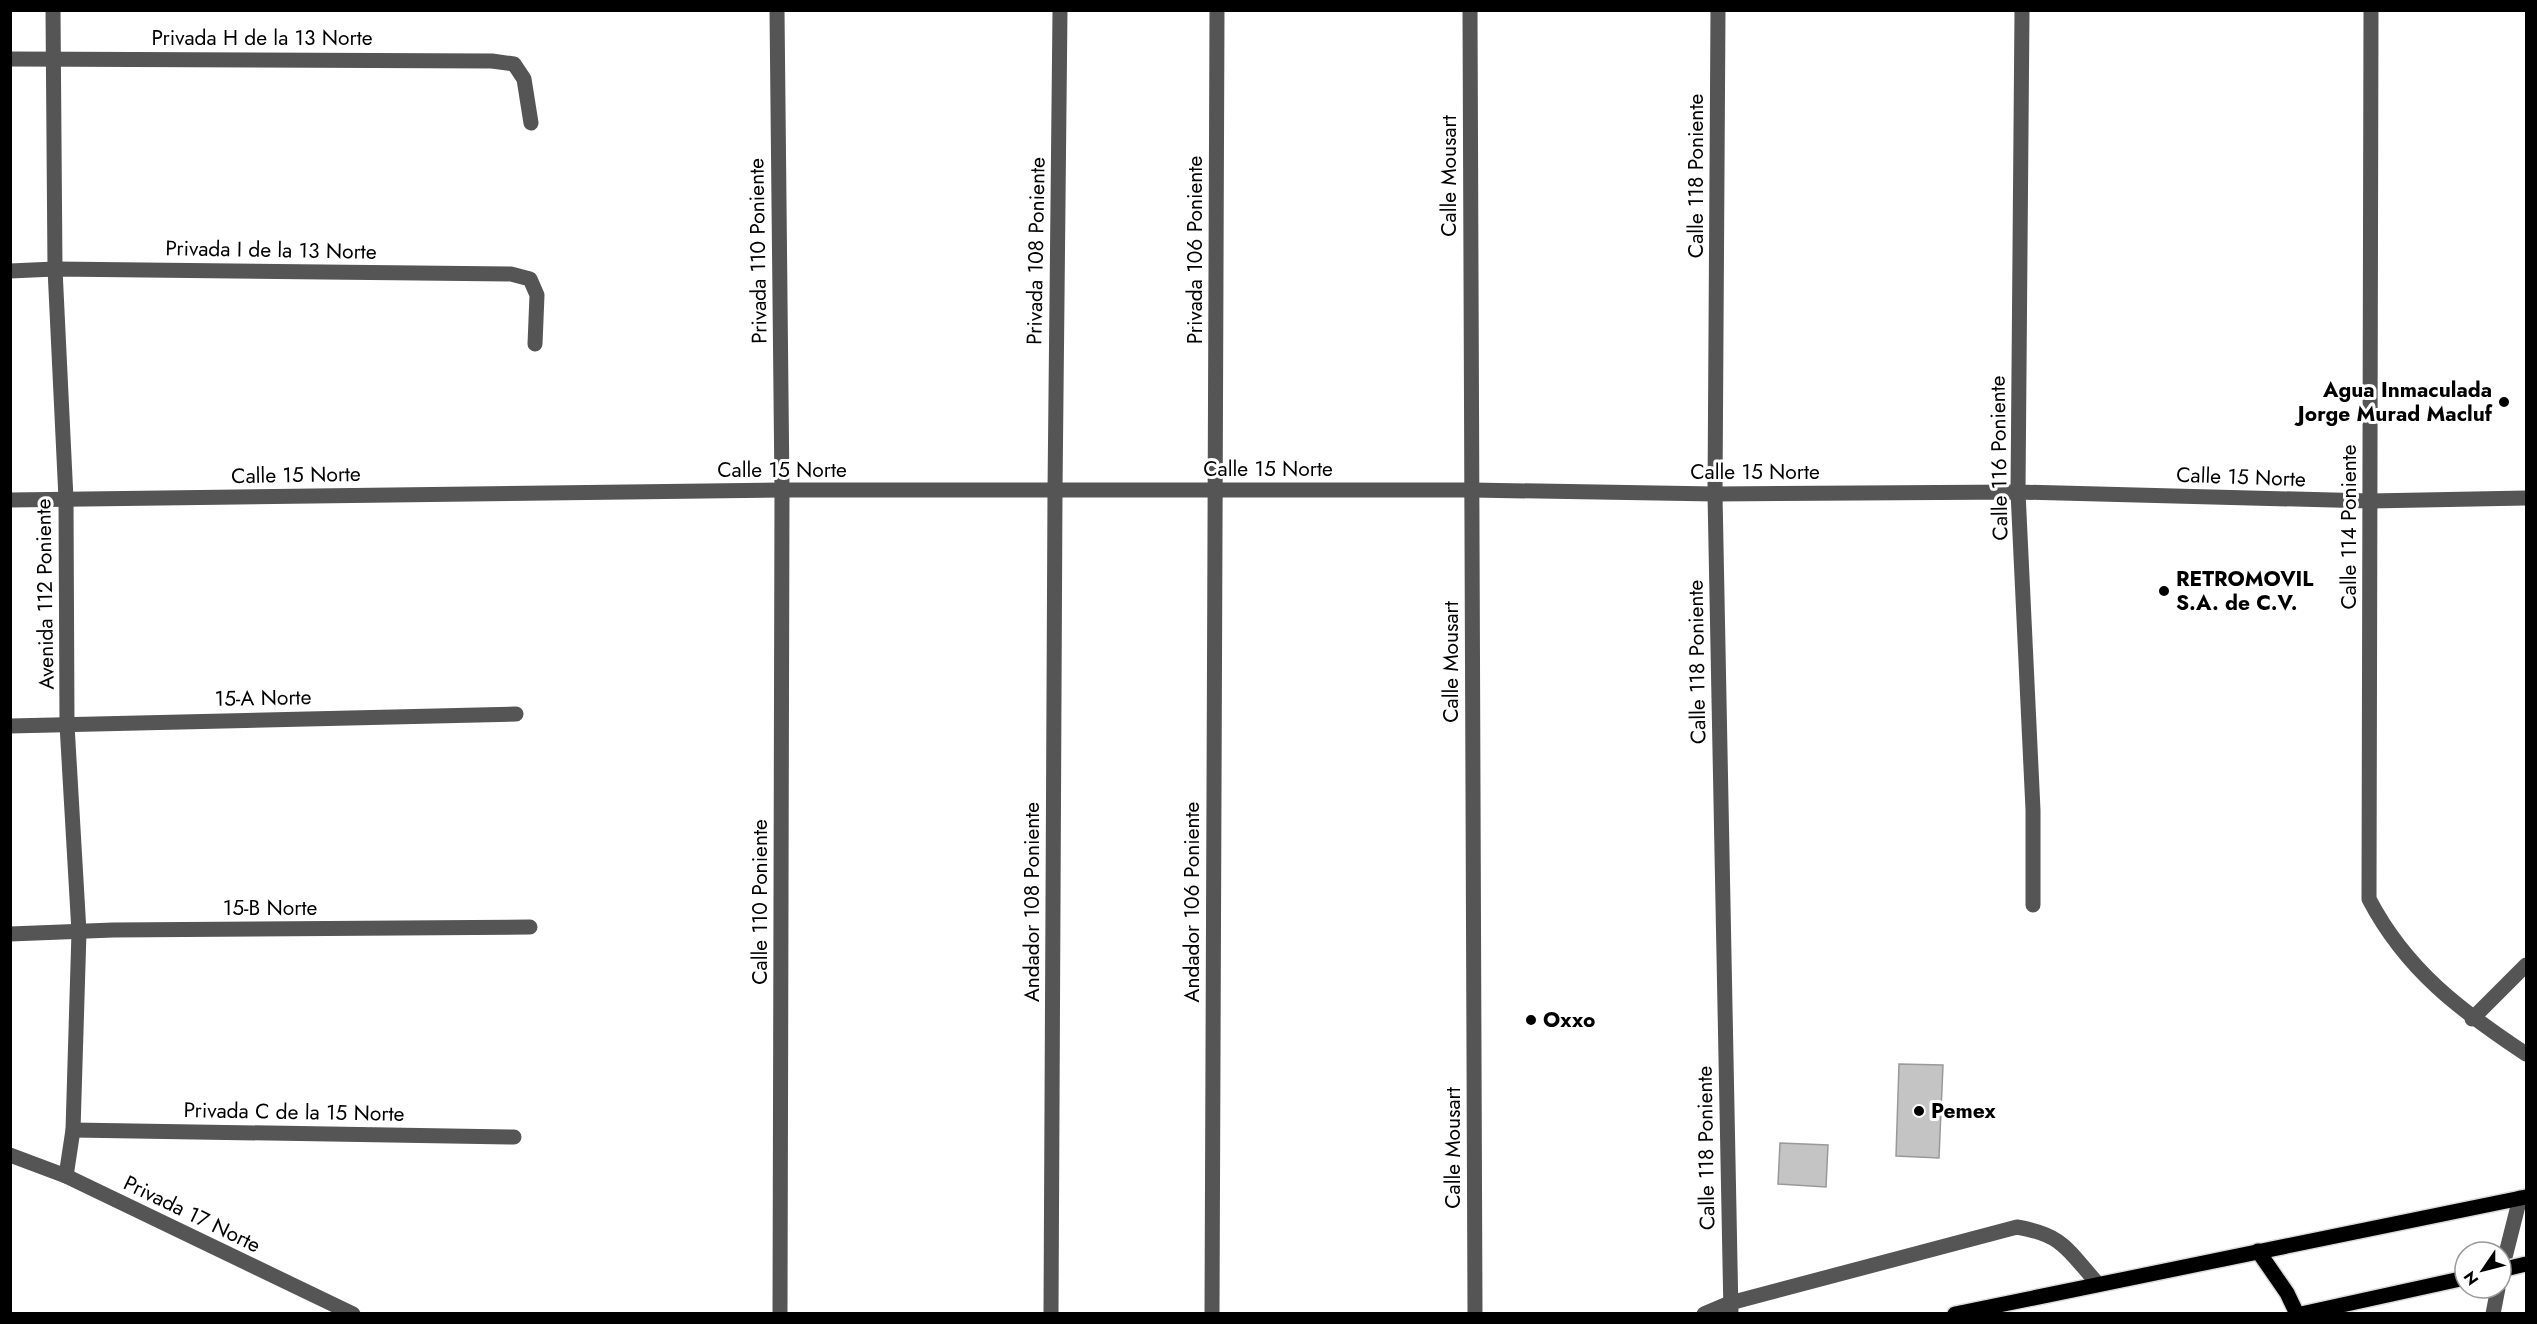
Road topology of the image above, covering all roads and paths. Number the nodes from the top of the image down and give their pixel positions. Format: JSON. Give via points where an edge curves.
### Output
{"nodes":[{"id":1,"x":53,"y":10,"type":"edge"},
{"id":2,"x":777,"y":10,"type":"edge"},
{"id":3,"x":1060,"y":10,"type":"edge"},
{"id":4,"x":1217,"y":10,"type":"edge"},
{"id":5,"x":1470,"y":10,"type":"edge"},
{"id":6,"x":1718,"y":10,"type":"edge"},
{"id":7,"x":2022,"y":10,"type":"edge"},
{"id":8,"x":2371,"y":10,"type":"edge"},
{"id":9,"x":52,"y":57,"type":"junction"},
{"id":10,"x":10,"y":59,"type":"edge"},
{"id":11,"x":531,"y":123,"type":"dead end"},
{"id":12,"x":55,"y":269,"type":"junction"},
{"id":13,"x":10,"y":271,"type":"edge"},
{"id":14,"x":535,"y":344,"type":"dead end"},
{"id":15,"x":782,"y":490,"type":"junction"},
{"id":16,"x":1472,"y":490,"type":"junction"},
{"id":17,"x":1054,"y":491,"type":"junction"},
{"id":18,"x":1214,"y":491,"type":"junction"},
{"id":19,"x":2018,"y":492,"type":"junction"},
{"id":20,"x":1715,"y":494,"type":"junction"},
{"id":21,"x":2526,"y":498,"type":"edge"},
{"id":22,"x":10,"y":500,"type":"edge"},
{"id":23,"x":66,"y":500,"type":"junction"},
{"id":24,"x":2370,"y":501,"type":"junction"},
{"id":25,"x":516,"y":714,"type":"dead end"},
{"id":26,"x":67,"y":725,"type":"junction"},
{"id":27,"x":10,"y":726,"type":"edge"},
{"id":28,"x":2033,"y":905,"type":"dead end"},
{"id":29,"x":530,"y":927,"type":"dead end"},
{"id":30,"x":79,"y":932,"type":"junction"},
{"id":31,"x":10,"y":934,"type":"edge"},
{"id":32,"x":2526,"y":966,"type":"edge"},
{"id":33,"x":2472,"y":1018,"type":"junction"},
{"id":34,"x":2526,"y":1054,"type":"edge"},
{"id":35,"x":73,"y":1130,"type":"junction"},
{"id":36,"x":514,"y":1137,"type":"dead end"},
{"id":37,"x":10,"y":1155,"type":"edge"},
{"id":38,"x":66,"y":1176,"type":"junction"},
{"id":39,"x":2523,"y":1197,"type":"edge"},
{"id":40,"x":2510,"y":1240,"type":"edge"},
{"id":41,"x":2258,"y":1251,"type":"junction"},
{"id":42,"x":2453,"y":1281,"type":"edge"},
{"id":43,"x":2097,"y":1283,"type":"junction"},
{"id":44,"x":1730,"y":1308,"type":"edge"},
{"id":45,"x":353,"y":1314,"type":"edge"},
{"id":46,"x":780,"y":1314,"type":"edge"},
{"id":47,"x":1052,"y":1314,"type":"edge"},
{"id":48,"x":1212,"y":1314,"type":"edge"},
{"id":49,"x":1475,"y":1314,"type":"edge"},
{"id":50,"x":1704,"y":1314,"type":"edge"},
{"id":51,"x":1955,"y":1314,"type":"edge"},
{"id":52,"x":2296,"y":1314,"type":"edge"},
{"id":53,"x":2301,"y":1314,"type":"edge"}],
"edges":[{"from":1,"to":9,"type":"street","name":"Avenida 112 Poniente"},
{"from":2,"to":15,"type":"street","name":"Privada 110 Poniente"},
{"from":3,"to":17,"type":"street","name":"Privada 108 Poniente"},
{"from":4,"to":18,"type":"street","name":"Privada 106 Poniente"},
{"from":5,"to":16,"type":"street","name":"Calle Mousart"},
{"from":6,"to":20,"type":"street","name":"Calle 118 Poniente"},
{"from":7,"to":19,"type":"street","name":"Calle 116 Poniente"},
{"from":8,"to":24,"type":"street","name":"Calle 114 Poniente"},
{"from":9,"to":10,"type":"street","name":"Privada H de la 13 Norte"},
{"from":9,"to":11,"type":"street","name":"Privada H de la 13 Norte","via":[[514,64],[524,79]]},
{"from":9,"to":12,"type":"street","name":"Avenida 112 Poniente"},
{"from":12,"to":13,"type":"street","name":"Privada I de la 13 Norte"},
{"from":12,"to":14,"type":"street","name":"Privada I de la 13 Norte","via":[[511,274],[530,279],[537,295]]},
{"from":12,"to":23,"type":"street","name":"Avenida 112 Poniente"},
{"from":15,"to":17,"type":"street","name":"Calle 15 Norte"},
{"from":15,"to":23,"type":"street","name":"Calle 15 Norte"},
{"from":15,"to":46,"type":"street","name":"Calle 110 Poniente"},
{"from":16,"to":18,"type":"street","name":"Calle 15 Norte"},
{"from":16,"to":20,"type":"street","name":"Calle 15 Norte"},
{"from":16,"to":49,"type":"street","name":"Calle Mousart"},
{"from":17,"to":18,"type":"street","name":"Calle 15 Norte"},
{"from":17,"to":47,"type":"street","name":"Andador 108 Poniente"},
{"from":18,"to":48,"type":"street","name":"Andador 106 Poniente"},
{"from":19,"to":20,"type":"street","name":"Calle 15 Norte"},
{"from":19,"to":24,"type":"street","name":"Calle 15 Norte"},
{"from":19,"to":28,"type":"street","name":"Calle 116 Poniente","via":[[2034,810]]},
{"from":20,"to":44,"type":"street","name":"Calle 118 Poniente"},
{"from":21,"to":24,"type":"street","name":"Calle 15 Norte"},
{"from":22,"to":23,"type":"street","name":"Calle 15 Norte"},
{"from":23,"to":26,"type":"street","name":"Avenida 112 Poniente"},
{"from":24,"to":33,"type":"street","name":"Calle 114 Poniente","via":[[2369,899],[2385,930],[2422,974]]},
{"from":25,"to":26,"type":"street","name":"15-A Norte"},
{"from":26,"to":27,"type":"street","name":"15-A Norte"},
{"from":26,"to":30,"type":"street","name":"Avenida 112 Poniente"},
{"from":29,"to":30,"type":"street","name":"15-B Norte"},
{"from":30,"to":31,"type":"street","name":"15-B Norte"},
{"from":30,"to":35,"type":"street","name":"Avenida 112 Poniente"},
{"from":32,"to":33,"type":"street"},
{"from":33,"to":34,"type":"street"},
{"from":35,"to":36,"type":"street","name":"Privada C de la 15 Norte"},
{"from":35,"to":38,"type":"street","name":"Avenida 112 Poniente"},
{"from":37,"to":38,"type":"street","name":"Privada 17 Norte"},
{"from":38,"to":45,"type":"street","name":"Privada 17 Norte"},
{"from":39,"to":40,"type":"street"},
{"from":39,"to":41,"type":"main road"},
{"from":41,"to":43,"type":"main road"},
{"from":41,"to":52,"type":"main road"},
{"from":42,"to":53,"type":"main road"},
{"from":43,"to":44,"type":"street","via":[[2059,1240],[2017,1227]]},
{"from":43,"to":51,"type":"main road"},
{"from":44,"to":50,"type":"street"}]}
